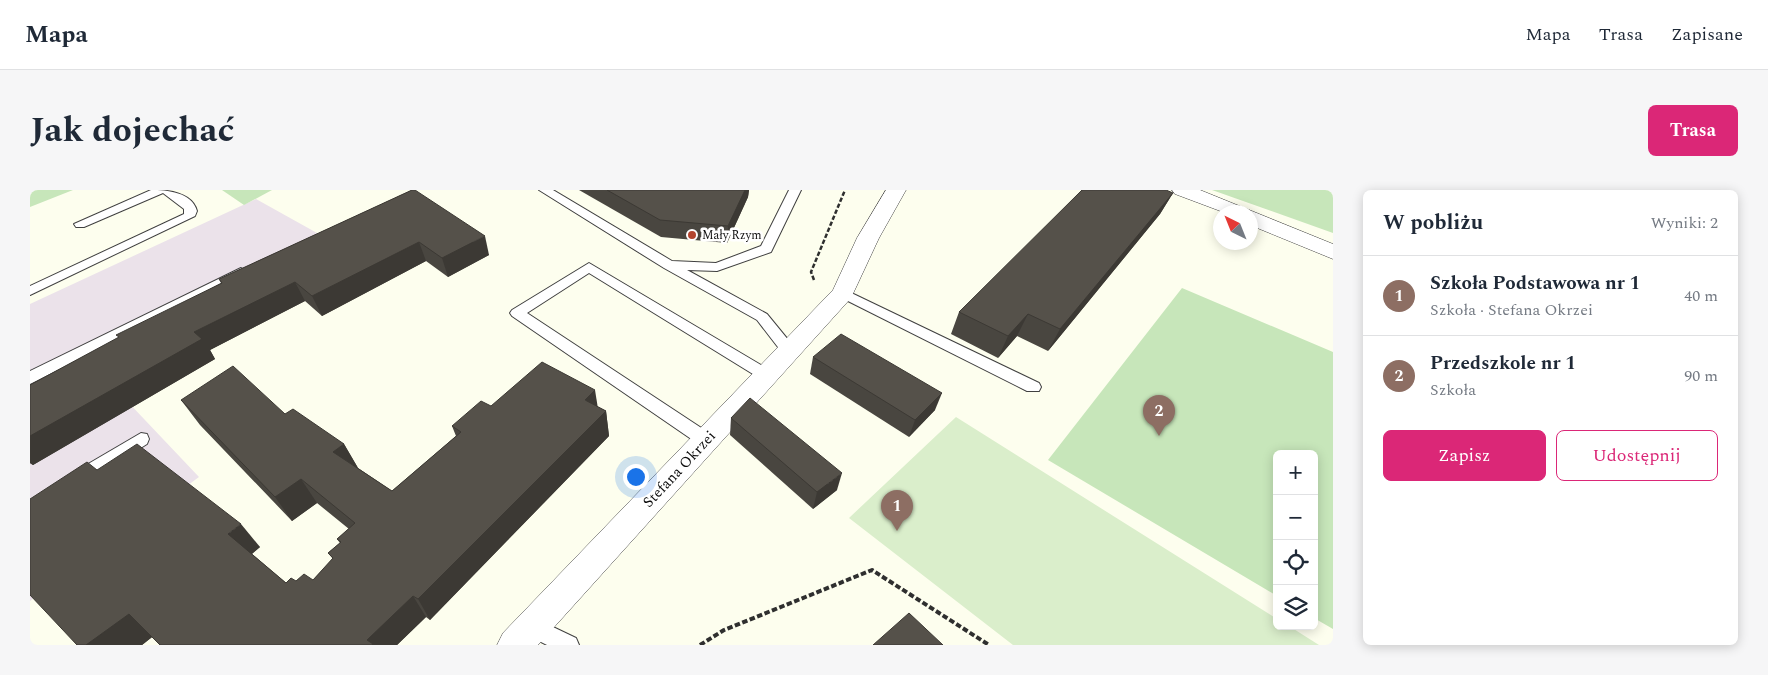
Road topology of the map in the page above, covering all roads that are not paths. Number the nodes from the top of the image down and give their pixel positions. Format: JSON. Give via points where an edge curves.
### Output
{"nodes":[{"id":1,"x":161,"y":190,"type":"edge"},
{"id":2,"x":166,"y":190,"type":"edge"},
{"id":3,"x":545,"y":190,"type":"edge"},
{"id":4,"x":795,"y":190,"type":"edge"},
{"id":5,"x":896,"y":190,"type":"edge"},
{"id":6,"x":1182,"y":190,"type":"edge"},
{"id":7,"x":1222,"y":205,"type":"edge"},
{"id":8,"x":1258,"y":220,"type":"edge"},
{"id":9,"x":80,"y":224,"type":"dead end"},
{"id":10,"x":1333,"y":252,"type":"edge"},
{"id":11,"x":254,"y":265,"type":"edge"},
{"id":12,"x":669,"y":265,"type":"junction"},
{"id":13,"x":30,"y":291,"type":"edge"},
{"id":14,"x":837,"y":299,"type":"junction"},
{"id":15,"x":789,"y":351,"type":"junction"},
{"id":16,"x":33,"y":373,"type":"edge"},
{"id":17,"x":766,"y":375,"type":"junction"},
{"id":18,"x":1033,"y":387,"type":"dead end"},
{"id":19,"x":141,"y":440,"type":"dead end"},
{"id":20,"x":706,"y":440,"type":"junction"},
{"id":21,"x":65,"y":486,"type":"edge"},
{"id":22,"x":524,"y":636,"type":"edge"},
{"id":23,"x":569,"y":645,"type":"edge"}],
"edges":[{"from":1,"to":9,"type":"lane"},
{"from":2,"to":13,"type":"lane","via":[[190,207],[189,216]]},
{"from":3,"to":12,"type":"lane"},
{"from":4,"to":12,"type":"lane","via":[[766,249],[717,267]]},
{"from":5,"to":14,"type":"street","name":"Stefana Okrzei"},
{"from":6,"to":7,"type":"street"},
{"from":8,"to":10,"type":"street"},
{"from":11,"to":16,"type":"lane"},
{"from":12,"to":15,"type":"lane","via":[[762,317]]},
{"from":14,"to":15,"type":"street","name":"Stefana Okrzei"},
{"from":14,"to":18,"type":"lane"},
{"from":15,"to":17,"type":"street","name":"Stefana Okrzei"},
{"from":17,"to":20,"type":"street","name":"Stefana Okrzei"},
{"from":17,"to":20,"type":"lane","via":[[589,267],[517,313]]},
{"from":19,"to":21,"type":"lane"},
{"from":20,"to":22,"type":"street","name":"Stefana Okrzei"},
{"from":22,"to":23,"type":"lane"}]}
